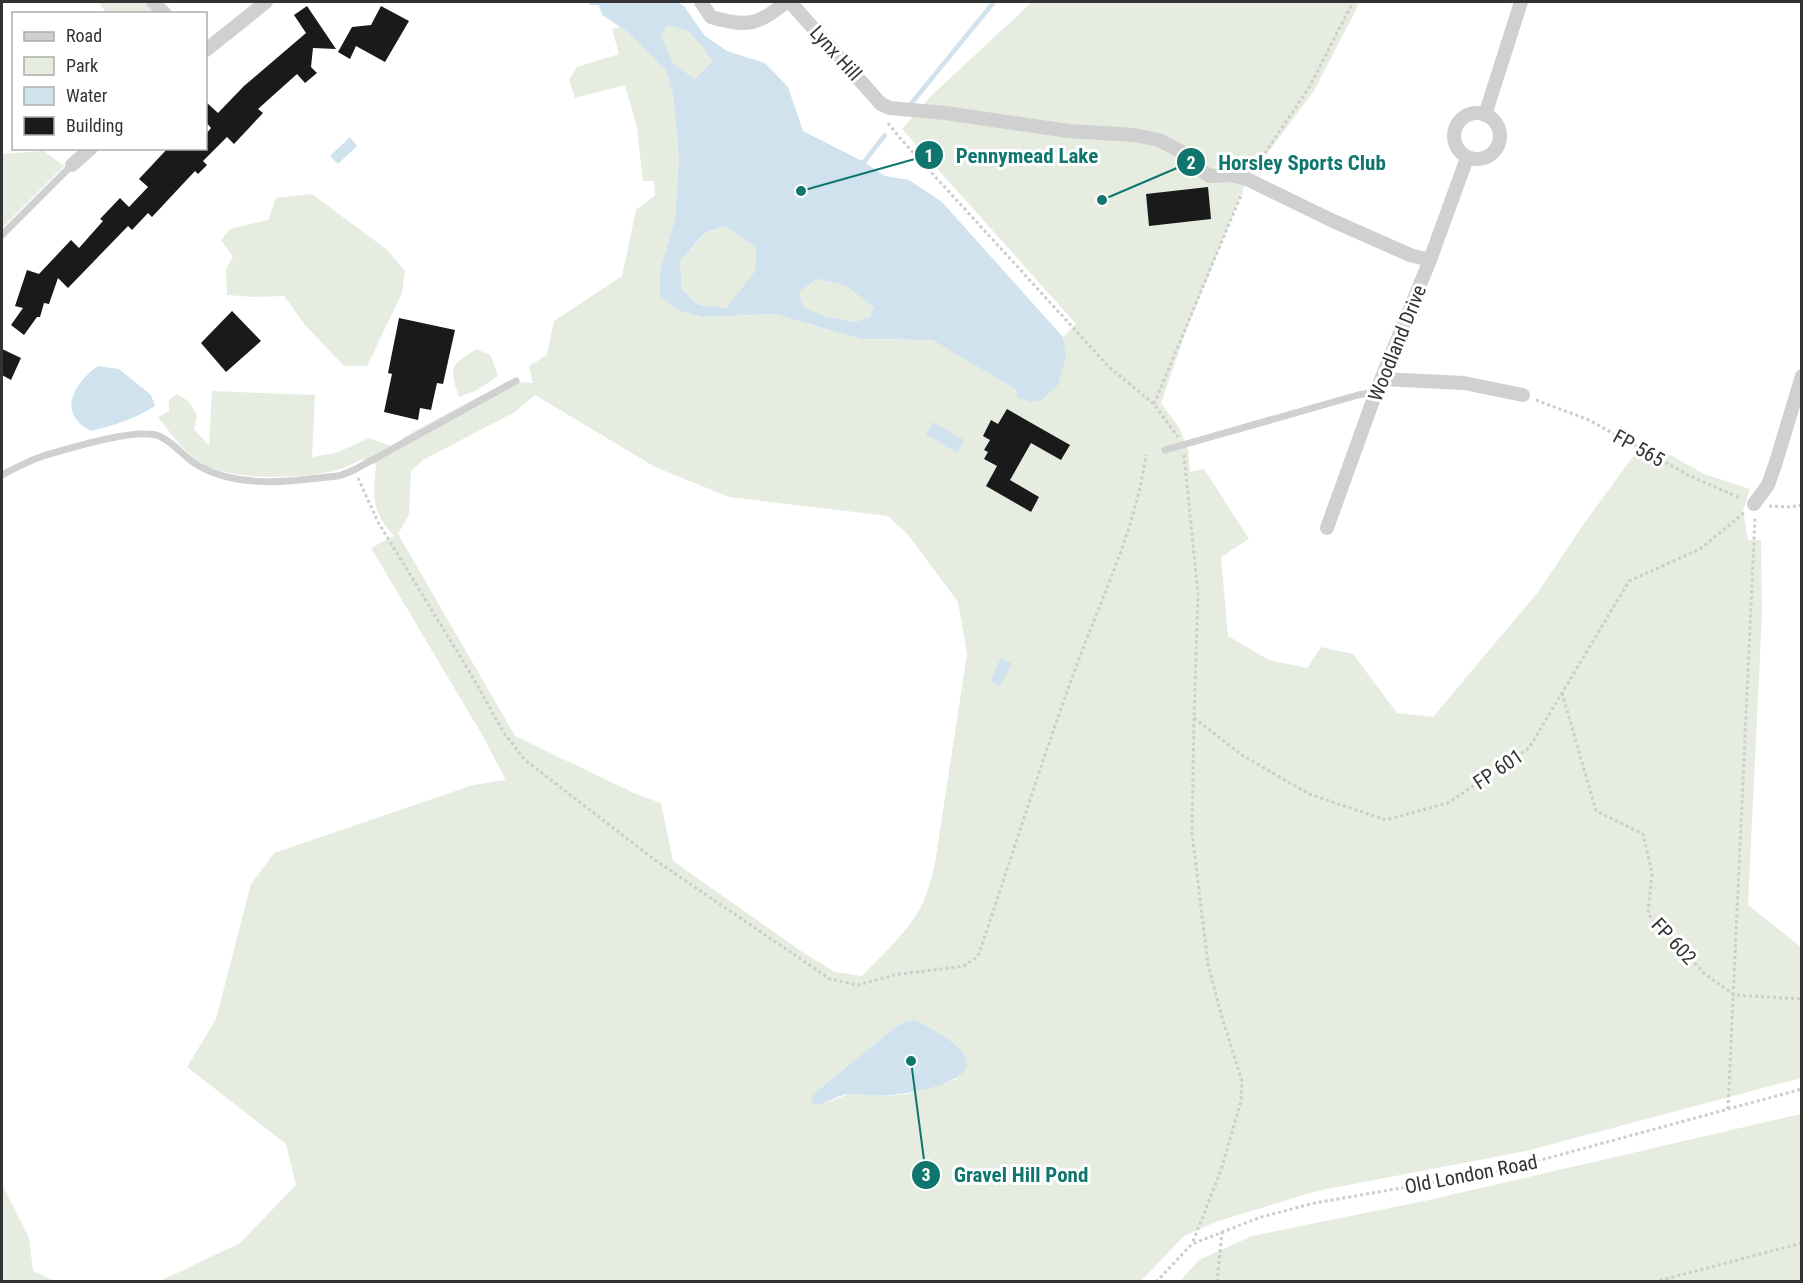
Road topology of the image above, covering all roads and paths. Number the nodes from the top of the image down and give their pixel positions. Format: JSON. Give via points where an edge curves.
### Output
{"nodes":[{"id":1,"x":266,"y":2,"type":"edge"},
{"id":2,"x":701,"y":2,"type":"edge"},
{"id":3,"x":788,"y":2,"type":"edge"},
{"id":4,"x":1353,"y":2,"type":"edge"},
{"id":5,"x":1521,"y":2,"type":"edge"},
{"id":6,"x":209,"y":44,"type":"edge"},
{"id":7,"x":881,"y":104,"type":"junction"},
{"id":8,"x":1485,"y":115,"type":"junction"},
{"id":9,"x":89,"y":150,"type":"edge"},
{"id":10,"x":1467,"y":158,"type":"junction"},
{"id":11,"x":72,"y":165,"type":"joint"},
{"id":12,"x":1247,"y":180,"type":"junction"},
{"id":13,"x":2,"y":235,"type":"edge"},
{"id":14,"x":1430,"y":260,"type":"junction"},
{"id":15,"x":1802,"y":376,"type":"edge"},
{"id":16,"x":1382,"y":379,"type":"junction"},
{"id":17,"x":516,"y":381,"type":"dead end"},
{"id":18,"x":1376,"y":392,"type":"junction"},
{"id":19,"x":1523,"y":395,"type":"joint"},
{"id":20,"x":1154,"y":404,"type":"junction"},
{"id":21,"x":1180,"y":442,"type":"dead end"},
{"id":22,"x":1165,"y":450,"type":"dead end"},
{"id":23,"x":1184,"y":452,"type":"dead end"},
{"id":24,"x":1146,"y":455,"type":"dead end"},
{"id":25,"x":354,"y":470,"type":"junction"},
{"id":26,"x":2,"y":475,"type":"edge"},
{"id":27,"x":1754,"y":504,"type":"junction"},
{"id":28,"x":1802,"y":505,"type":"edge"},
{"id":29,"x":1327,"y":528,"type":"dead end"},
{"id":30,"x":1562,"y":693,"type":"junction"},
{"id":31,"x":1194,"y":718,"type":"junction"},
{"id":32,"x":1734,"y":995,"type":"junction"},
{"id":33,"x":1802,"y":999,"type":"edge"},
{"id":34,"x":1802,"y":1089,"type":"edge"},
{"id":35,"x":1728,"y":1109,"type":"junction"},
{"id":36,"x":1222,"y":1233,"type":"junction"},
{"id":37,"x":1802,"y":1242,"type":"edge"},
{"id":38,"x":1192,"y":1244,"type":"junction"},
{"id":39,"x":1156,"y":1281,"type":"edge"},
{"id":40,"x":1217,"y":1281,"type":"edge"},
{"id":41,"x":1654,"y":1281,"type":"edge"}],
"edges":[{"from":1,"to":6,"type":"street"},
{"from":2,"to":3,"type":"street","via":[[711,17],[745,24],[762,20]]},
{"from":3,"to":7,"type":"street","name":"Lynx Hill"},
{"from":4,"to":12,"type":"path","via":[[1310,86]]},
{"from":5,"to":8,"type":"street"},
{"from":7,"to":12,"type":"street","via":[[1159,140],[1180,151],[1210,176],[1231,175]]},
{"from":7,"to":20,"type":"path","via":[[885,119],[915,154],[1109,367]]},
{"from":8,"to":10,"type":"street","via":[[1474,113],[1455,127],[1458,150]]},
{"from":8,"to":10,"type":"street","via":[[1498,128],[1498,145],[1491,155],[1480,160]]},
{"from":9,"to":11,"type":"street"},
{"from":10,"to":14,"type":"street","name":"Woodland Drive"},
{"from":11,"to":13,"type":"lane"},
{"from":12,"to":14,"type":"street","via":[[1410,255]]},
{"from":12,"to":20,"type":"path"},
{"from":14,"to":16,"type":"street","name":"Woodland Drive"},
{"from":15,"to":27,"type":"street","via":[[1771,477]]},
{"from":16,"to":18,"type":"street","name":"Woodland Drive"},
{"from":16,"to":19,"type":"street","via":[[1464,383]]},
{"from":17,"to":25,"type":"lane"},
{"from":18,"to":22,"type":"lane","bridge":true},
{"from":18,"to":29,"type":"street","name":"Woodland Drive"},
{"from":19,"to":27,"type":"path","name":"FP 565","via":[[1589,420],[1688,475]]},
{"from":20,"to":21,"type":"path"},
{"from":23,"to":31,"type":"path","via":[[1198,594]]},
{"from":24,"to":25,"type":"path","via":[[1125,543],[1076,666],[978,956],[964,966],[894,975],[858,985],[830,979],[655,860],[525,760],[504,733],[378,522]]},
{"from":25,"to":26,"type":"lane","via":[[291,482],[230,478],[196,465],[168,441],[144,433],[42,456]]},
{"from":27,"to":28,"type":"path","name":"FP 565"},
{"from":27,"to":30,"type":"path","name":"FP 601","via":[[1700,549],[1629,581]]},
{"from":27,"to":32,"type":"path"},
{"from":30,"to":31,"type":"path","name":"FP 601","via":[[1529,748],[1448,803],[1386,820],[1309,794],[1242,755]]},
{"from":30,"to":32,"type":"path","name":"FP 602","via":[[1596,812],[1643,834],[1652,873],[1648,914],[1705,974]]},
{"from":31,"to":38,"type":"path","via":[[1192,833],[1208,964],[1242,1081],[1241,1101],[1221,1170]]},
{"from":32,"to":33,"type":"path"},
{"from":32,"to":35,"type":"path"},
{"from":34,"to":35,"type":"path","name":"Old London Road"},
{"from":35,"to":36,"type":"path","name":"Old London Road","via":[[1504,1170],[1315,1203],[1261,1217]]},
{"from":36,"to":38,"type":"path","name":"Old London Road"},
{"from":36,"to":40,"type":"path"},
{"from":37,"to":41,"type":"path"},
{"from":38,"to":39,"type":"path","name":"Old London Road"}]}
